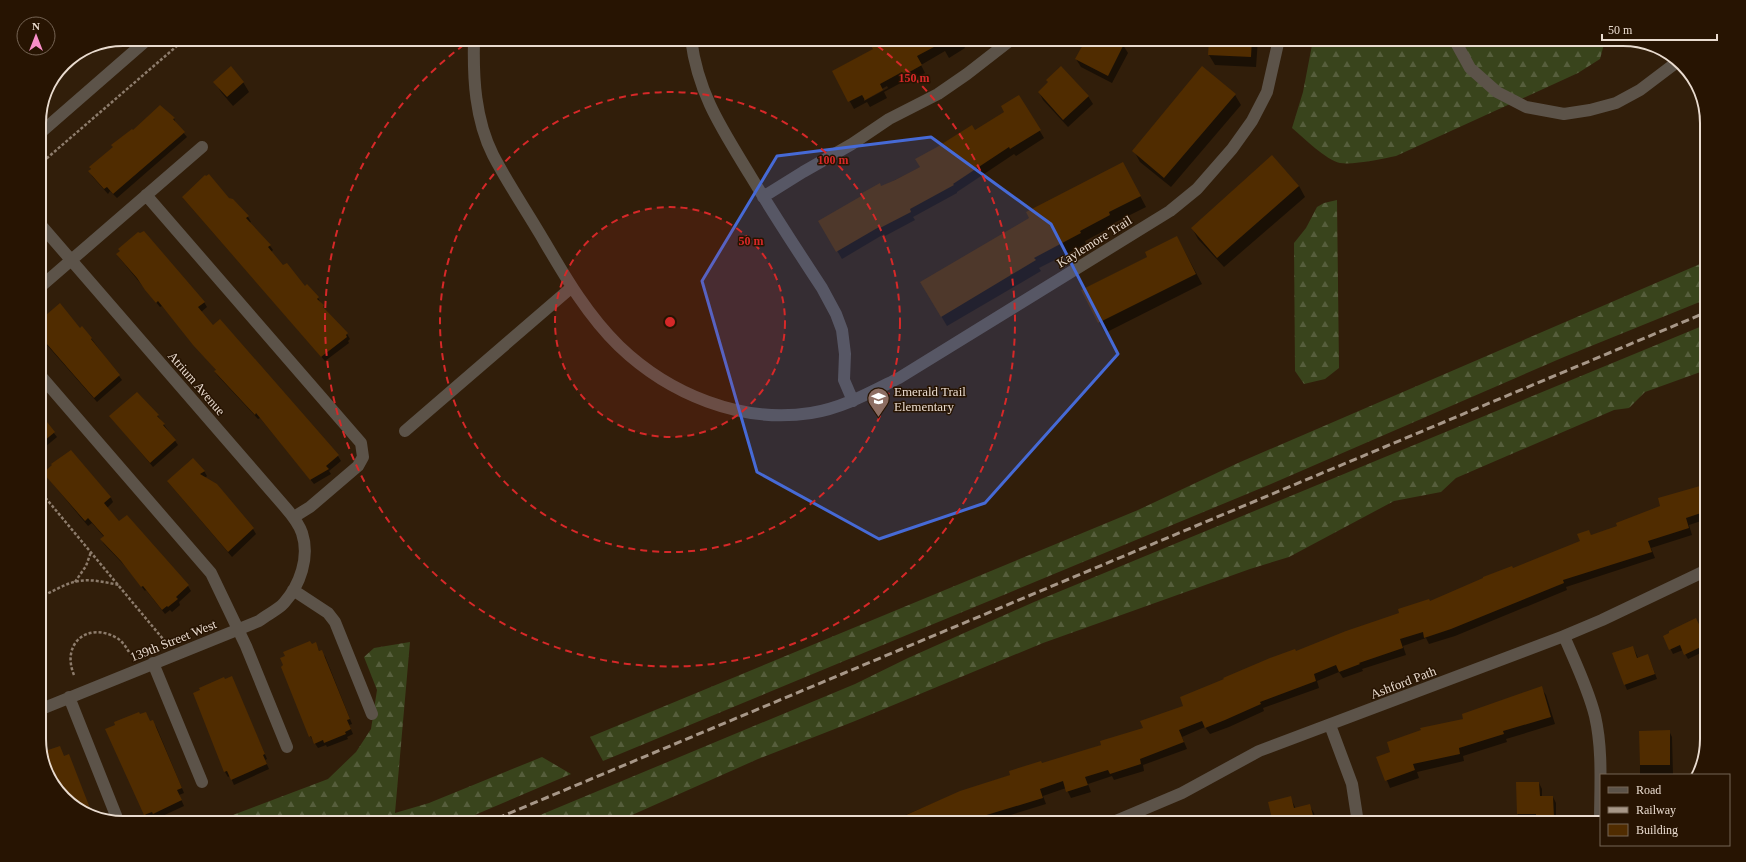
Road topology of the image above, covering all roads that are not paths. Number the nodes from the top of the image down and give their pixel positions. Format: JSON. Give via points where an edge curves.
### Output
{"nodes":[{"id":1,"x":140,"y":46,"type":"edge"},
{"id":2,"x":474,"y":46,"type":"edge"},
{"id":3,"x":692,"y":46,"type":"edge"},
{"id":4,"x":1003,"y":46,"type":"edge"},
{"id":5,"x":1277,"y":46,"type":"edge"},
{"id":6,"x":1458,"y":46,"type":"edge"},
{"id":7,"x":1674,"y":65,"type":"edge"},
{"id":8,"x":46,"y":128,"type":"edge"},
{"id":9,"x":202,"y":147,"type":"dead end"},
{"id":10,"x":146,"y":195,"type":"junction"},
{"id":11,"x":763,"y":197,"type":"junction"},
{"id":12,"x":46,"y":231,"type":"edge"},
{"id":13,"x":71,"y":260,"type":"junction"},
{"id":14,"x":46,"y":282,"type":"edge"},
{"id":15,"x":572,"y":287,"type":"junction"},
{"id":16,"x":46,"y":382,"type":"edge"},
{"id":17,"x":853,"y":401,"type":"junction"},
{"id":18,"x":405,"y":431,"type":"dead end"},
{"id":19,"x":294,"y":517,"type":"junction"},
{"id":20,"x":1700,"y":573,"type":"edge"},
{"id":21,"x":301,"y":574,"type":"joint"},
{"id":22,"x":293,"y":590,"type":"junction"},
{"id":23,"x":237,"y":629,"type":"junction"},
{"id":24,"x":1564,"y":636,"type":"junction"},
{"id":25,"x":153,"y":663,"type":"junction"},
{"id":26,"x":70,"y":698,"type":"junction"},
{"id":27,"x":46,"y":707,"type":"edge"},
{"id":28,"x":372,"y":714,"type":"dead end"},
{"id":29,"x":1330,"y":725,"type":"junction"},
{"id":30,"x":287,"y":747,"type":"dead end"},
{"id":31,"x":1600,"y":774,"type":"edge"},
{"id":32,"x":1600,"y":774,"type":"edge"},
{"id":33,"x":202,"y":782,"type":"dead end"},
{"id":34,"x":116,"y":815,"type":"edge"},
{"id":35,"x":1128,"y":816,"type":"edge"},
{"id":36,"x":1357,"y":816,"type":"edge"},
{"id":37,"x":1600,"y":816,"type":"edge"}],
"edges":[{"from":1,"to":8,"type":"street"},
{"from":2,"to":15,"type":"street","name":"Kaylemore Trail","via":[[476,100],[492,153]]},
{"from":3,"to":11,"type":"street","via":[[701,85],[718,122]]},
{"from":4,"to":11,"type":"street","via":[[938,94],[889,119]]},
{"from":5,"to":17,"type":"street","name":"Kaylemore Trail","via":[[1267,92],[1252,121],[1197,190],[1170,211],[920,366]]},
{"from":6,"to":7,"type":"street","via":[[1470,68],[1497,92],[1526,107],[1564,114],[1616,102],[1640,90]]},
{"from":9,"to":10,"type":"street"},
{"from":10,"to":13,"type":"street"},
{"from":10,"to":19,"type":"street","via":[[361,443],[364,457],[358,466],[310,507]]},
{"from":11,"to":17,"type":"street","via":[[836,314],[842,330],[844,380]]},
{"from":12,"to":13,"type":"street","name":"Atrium Avenue"},
{"from":13,"to":14,"type":"street"},
{"from":13,"to":19,"type":"street","name":"Atrium Avenue"},
{"from":15,"to":17,"type":"street","name":"Kaylemore Trail","via":[[619,346],[655,375],[699,399],[727,409],[758,414],[790,415],[812,413]]},
{"from":15,"to":18,"type":"street"},
{"from":16,"to":23,"type":"street","via":[[212,573]]},
{"from":19,"to":21,"type":"street","name":"Atrium Avenue","via":[[302,533],[306,555]]},
{"from":20,"to":24,"type":"street","name":"Ashford Path"},
{"from":21,"to":22,"type":"street","name":"139th Street West"},
{"from":22,"to":23,"type":"street","name":"139th Street West","via":[[284,604],[258,621]]},
{"from":22,"to":28,"type":"street","via":[[324,610],[335,622]]},
{"from":23,"to":25,"type":"street","name":"139th Street West"},
{"from":23,"to":30,"type":"street"},
{"from":24,"to":29,"type":"street","name":"Ashford Path"},
{"from":24,"to":31,"type":"street","via":[[1590,699],[1598,732]]},
{"from":25,"to":26,"type":"street","name":"139th Street West"},
{"from":25,"to":33,"type":"street"},
{"from":26,"to":27,"type":"street","name":"139th Street West"},
{"from":26,"to":34,"type":"street"},
{"from":29,"to":35,"type":"street","name":"Ashford Path","via":[[1259,751],[1182,793]]},
{"from":29,"to":36,"type":"street","via":[[1352,784]]},
{"from":32,"to":37,"type":"street"}]}
